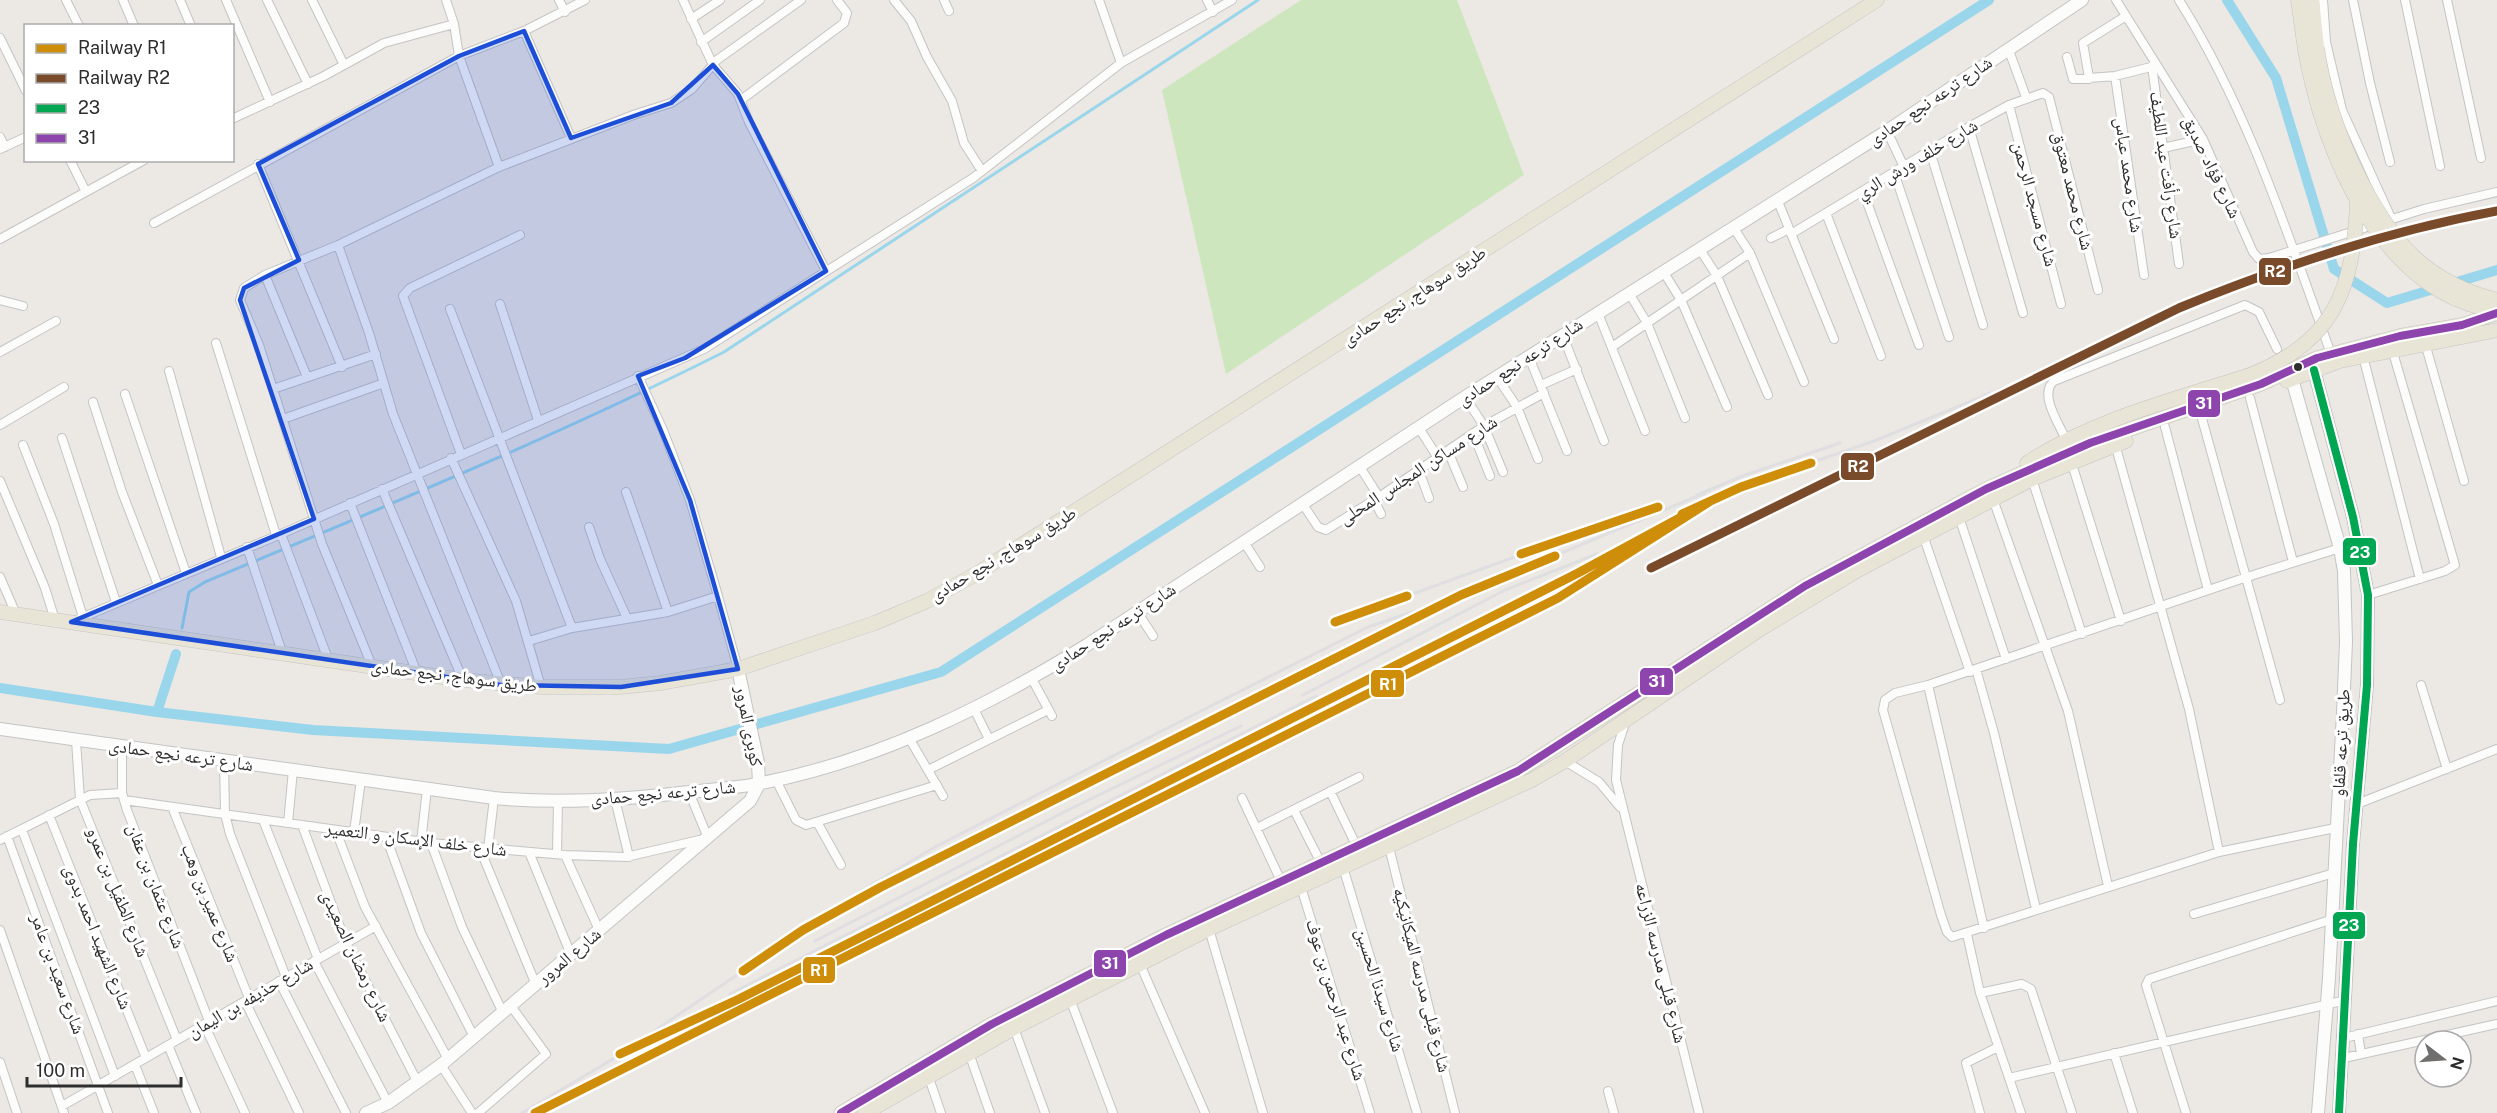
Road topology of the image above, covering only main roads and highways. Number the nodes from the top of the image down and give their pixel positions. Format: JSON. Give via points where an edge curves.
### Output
{"nodes":[{"id":1,"x":1877,"y":0,"type":"edge"},
{"id":2,"x":2298,"y":0,"type":"edge"},
{"id":3,"x":2312,"y":0,"type":"edge"},
{"id":4,"x":2311,"y":49,"type":"junction"},
{"id":5,"x":2358,"y":200,"type":"junction"},
{"id":6,"x":2497,"y":300,"type":"edge"},
{"id":7,"x":2497,"y":312,"type":"edge"},
{"id":8,"x":2497,"y":330,"type":"edge"},
{"id":9,"x":1990,"y":494,"type":"junction"},
{"id":10,"x":1975,"y":502,"type":"junction"},
{"id":11,"x":0,"y":612,"type":"edge"},
{"id":12,"x":1557,"y":747,"type":"junction"},
{"id":13,"x":1565,"y":761,"type":"junction"},
{"id":14,"x":992,"y":1024,"type":"junction"},
{"id":15,"x":997,"y":1038,"type":"junction"},
{"id":16,"x":881,"y":1108,"type":"edge"},
{"id":17,"x":841,"y":1113,"type":"edge"},
{"id":18,"x":865,"y":1113,"type":"edge"}],
"edges":[{"from":1,"to":11,"type":"main road","name":"طريق سوهاج, نجع حمادى","via":[[960,584],[875,623],[738,669],[611,687],[501,685],[77,620]]},
{"from":2,"to":4,"type":"main road"},
{"from":3,"to":4,"type":"main road"},
{"from":4,"to":5,"type":"main road","bridge":true,"via":[[2321,121]]},
{"from":4,"to":6,"type":"main road","bridge":true,"via":[[2351,161],[2388,228],[2415,259],[2442,279]]},
{"from":5,"to":7,"type":"main road","bridge":true,"via":[[2389,248],[2421,279],[2455,298]]},
{"from":5,"to":9,"type":"main road","bridge":true,"via":[[2353,259],[2337,304],[2324,324],[2290,356],[2247,376],[2125,415],[2066,440]]},
{"from":7,"to":9,"type":"main road","via":[[2462,325],[2331,354],[2261,384],[2090,443]]},
{"from":8,"to":9,"type":"main road","via":[[2363,356],[2314,370],[2250,398],[2115,444]]},
{"from":9,"to":10,"type":"main road"},
{"from":10,"to":12,"type":"main road","via":[[1805,586]]},
{"from":10,"to":13,"type":"main road","via":[[1959,517],[1784,614]]},
{"from":12,"to":13,"type":"main road"},
{"from":12,"to":14,"type":"main road","via":[[1497,782],[1166,935]]},
{"from":13,"to":15,"type":"main road","via":[[1507,793],[1209,928]]},
{"from":14,"to":15,"type":"main road"},
{"from":14,"to":17,"type":"main road"},
{"from":15,"to":16,"type":"main road","via":[[928,1075]]},
{"from":16,"to":18,"type":"main road"}]}
